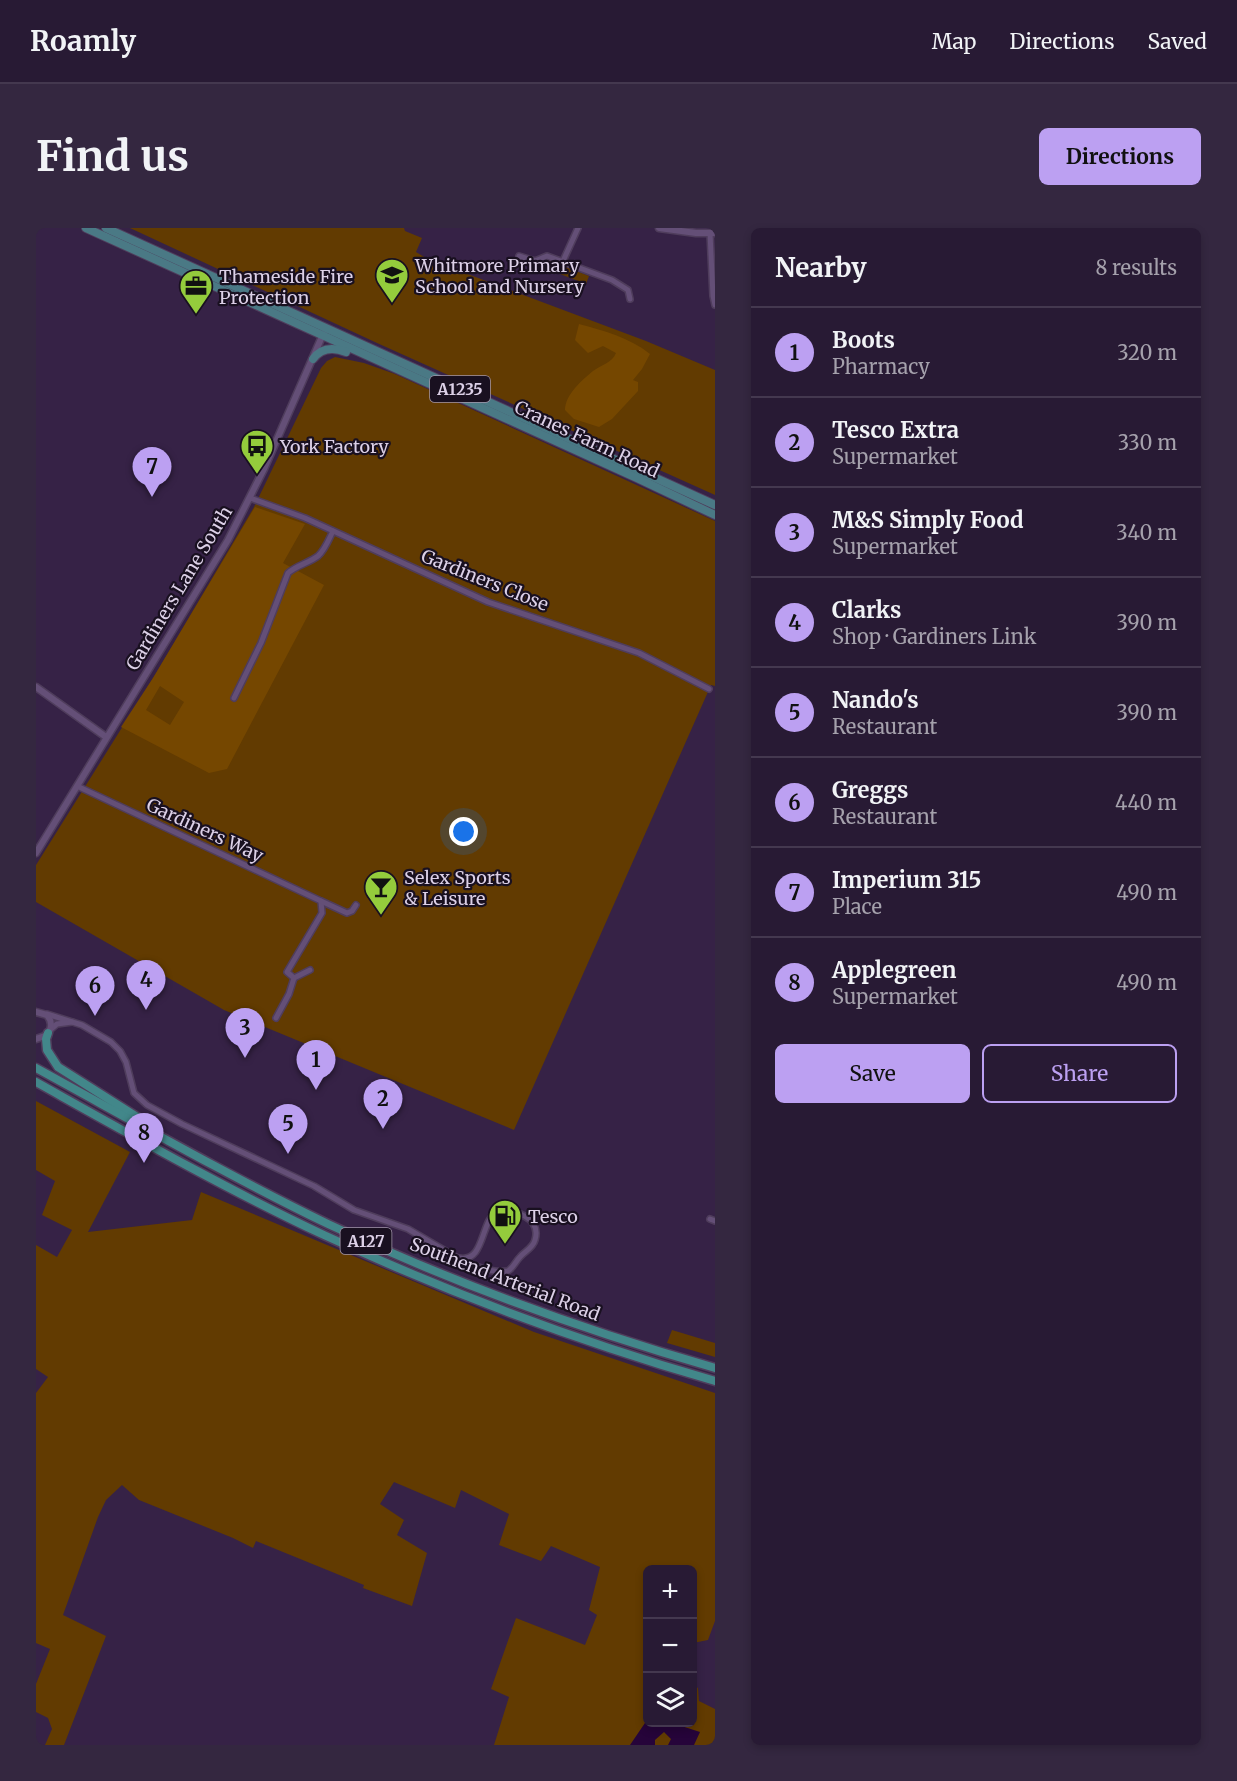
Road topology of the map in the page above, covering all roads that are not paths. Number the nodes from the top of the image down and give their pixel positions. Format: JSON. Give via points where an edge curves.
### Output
{"nodes":[{"id":1,"x":86,"y":228,"type":"edge"},
{"id":2,"x":106,"y":228,"type":"edge"},
{"id":3,"x":578,"y":228,"type":"edge"},
{"id":4,"x":659,"y":228,"type":"edge"},
{"id":5,"x":713,"y":233,"type":"edge"},
{"id":6,"x":519,"y":256,"type":"dead end"},
{"id":7,"x":564,"y":261,"type":"junction"},
{"id":8,"x":630,"y":299,"type":"dead end"},
{"id":9,"x":715,"y":305,"type":"edge"},
{"id":10,"x":283,"y":314,"type":"junction"},
{"id":11,"x":324,"y":332,"type":"junction"},
{"id":12,"x":313,"y":359,"type":"junction"},
{"id":13,"x":387,"y":364,"type":"junction"},
{"id":14,"x":250,"y":498,"type":"junction"},
{"id":15,"x":715,"y":505,"type":"edge"},
{"id":16,"x":715,"y":515,"type":"edge"},
{"id":17,"x":333,"y":531,"type":"junction"},
{"id":18,"x":36,"y":687,"type":"edge"},
{"id":19,"x":709,"y":689,"type":"dead end"},
{"id":20,"x":234,"y":698,"type":"dead end"},
{"id":21,"x":106,"y":737,"type":"junction"},
{"id":22,"x":77,"y":786,"type":"junction"},
{"id":23,"x":36,"y":853,"type":"edge"},
{"id":24,"x":321,"y":901,"type":"junction"},
{"id":25,"x":356,"y":905,"type":"dead end"},
{"id":26,"x":310,"y":970,"type":"dead end"},
{"id":27,"x":294,"y":978,"type":"junction"},
{"id":28,"x":36,"y":1010,"type":"edge"},
{"id":29,"x":44,"y":1013,"type":"junction"},
{"id":30,"x":276,"y":1018,"type":"dead end"},
{"id":31,"x":82,"y":1025,"type":"junction"},
{"id":32,"x":48,"y":1033,"type":"junction"},
{"id":33,"x":36,"y":1039,"type":"edge"},
{"id":34,"x":36,"y":1068,"type":"edge"},
{"id":35,"x":36,"y":1082,"type":"edge"},
{"id":36,"x":235,"y":1178,"type":"junction"},
{"id":37,"x":459,"y":1258,"type":"junction"},
{"id":38,"x":715,"y":1368,"type":"edge"},
{"id":39,"x":715,"y":1381,"type":"edge"}],
"edges":[{"from":1,"to":10,"type":"main road","name":"Cranes Farm Road","number":"A1235"},
{"from":2,"to":10,"type":"main road","name":"Cranes Farm Road","number":"A1235"},
{"from":3,"to":7,"type":"street"},
{"from":4,"to":5,"type":"street"},
{"from":5,"to":9,"type":"street"},
{"from":6,"to":7,"type":"street","via":[[535,261],[547,256]]},
{"from":7,"to":8,"type":"street","via":[[618,283],[628,290]]},
{"from":10,"to":11,"type":"main road","name":"Cranes Farm Road","number":"A1235"},
{"from":11,"to":12,"type":"street","name":"Gardiners Lane South"},
{"from":11,"to":13,"type":"main road","name":"Cranes Farm Road","number":"A1235"},
{"from":11,"to":15,"type":"main road","name":"Cranes Farm Road","number":"A1235"},
{"from":12,"to":13,"type":"main road","number":"A1235","via":[[323,350],[334,348]]},
{"from":12,"to":14,"type":"street","name":"Gardiners Lane South"},
{"from":13,"to":16,"type":"main road","name":"Cranes Farm Road","number":"A1235"},
{"from":14,"to":17,"type":"street","name":"Gardiners Close"},
{"from":14,"to":21,"type":"street","name":"Gardiners Lane South"},
{"from":17,"to":19,"type":"street","name":"Gardiners Close","via":[[488,602],[639,653]]},
{"from":17,"to":20,"type":"street","via":[[317,557],[288,573],[261,644]]},
{"from":18,"to":21,"type":"street"},
{"from":21,"to":22,"type":"street","name":"Gardiners Lane South"},
{"from":22,"to":23,"type":"street","name":"Gardiners Lane South"},
{"from":22,"to":24,"type":"street","name":"Gardiners Way"},
{"from":24,"to":25,"type":"street","name":"Gardiners Way","via":[[347,913]]},
{"from":24,"to":27,"type":"street","via":[[322,913],[287,972]]},
{"from":26,"to":27,"type":"street"},
{"from":27,"to":30,"type":"street"},
{"from":28,"to":29,"type":"street"},
{"from":29,"to":31,"type":"street"},
{"from":29,"to":32,"type":"street","via":[[51,1022]]},
{"from":31,"to":32,"type":"street","via":[[63,1023]]},
{"from":31,"to":37,"type":"street","via":[[116,1046],[126,1062],[134,1093],[147,1105],[314,1186],[354,1210],[408,1229]]},
{"from":32,"to":33,"type":"street"},
{"from":32,"to":36,"type":"highway","number":"A127","via":[[47,1050],[64,1072]]},
{"from":34,"to":36,"type":"highway","name":"Southend Arterial Road","number":"A127"},
{"from":35,"to":39,"type":"highway","name":"Southend Arterial Road","number":"A127","via":[[229,1188],[435,1284],[583,1340]]},
{"from":36,"to":38,"type":"highway","name":"Southend Arterial Road","number":"A127","via":[[439,1273],[590,1330]]},
{"from":37,"to":37,"type":"street","via":[[475,1254],[490,1218],[497,1211],[520,1213],[535,1229],[533,1244],[508,1271],[484,1268]]}]}
